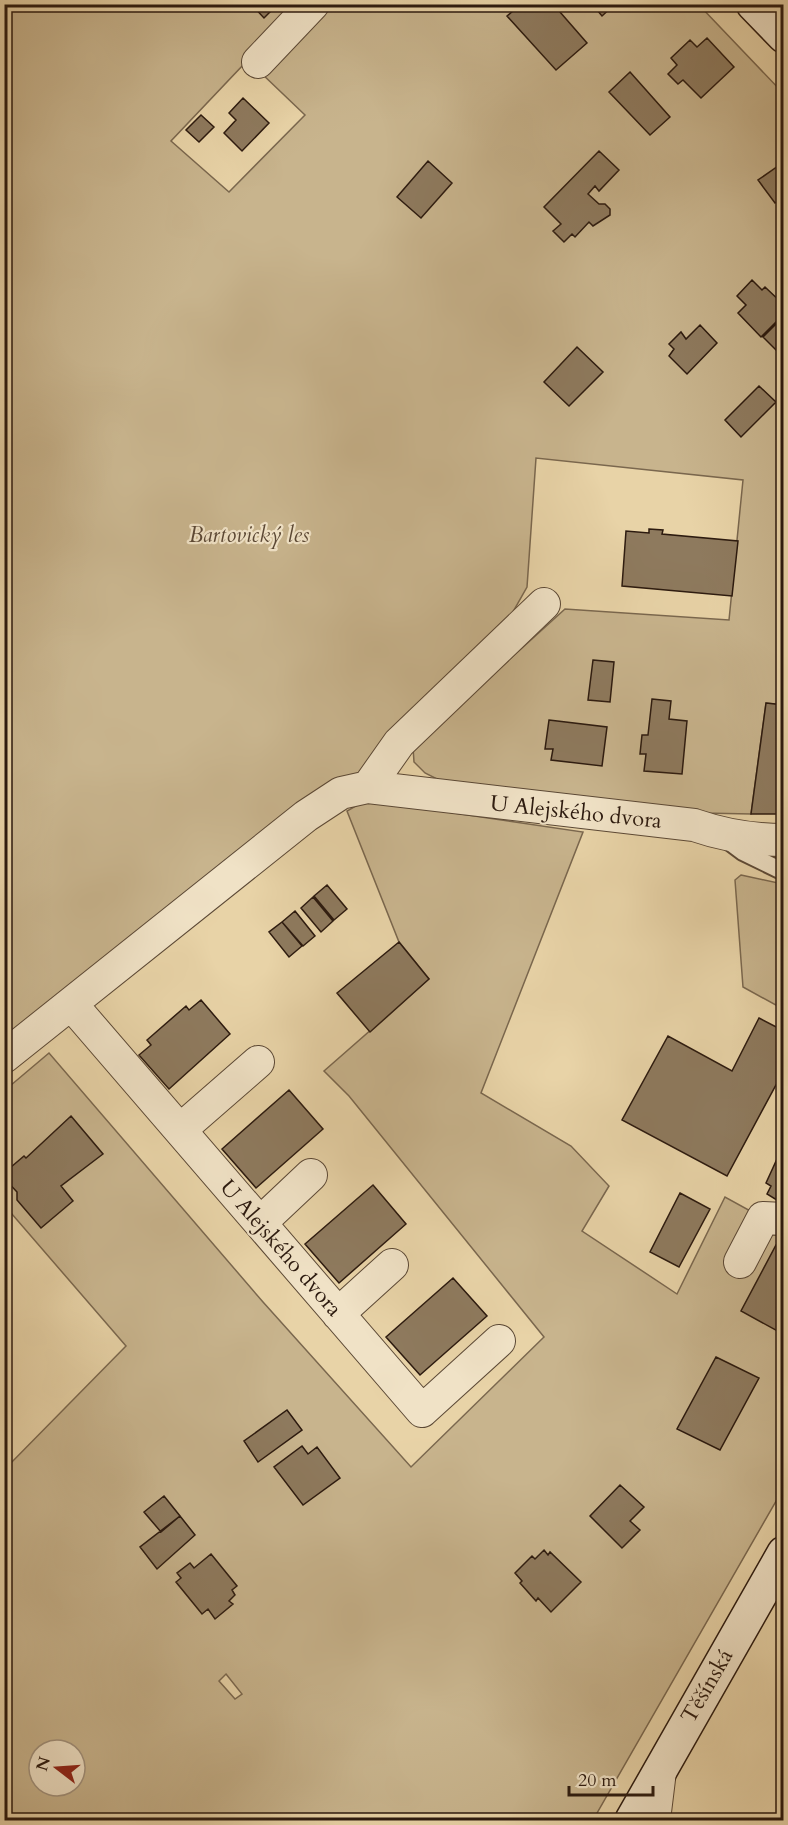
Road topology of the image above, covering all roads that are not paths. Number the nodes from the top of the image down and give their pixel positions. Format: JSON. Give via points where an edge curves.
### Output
{"nodes":[{"id":1,"x":313,"y":4,"type":"edge"},
{"id":2,"x":753,"y":4,"type":"edge"},
{"id":3,"x":783,"y":36,"type":"edge"},
{"id":4,"x":258,"y":62,"type":"dead end"},
{"id":5,"x":544,"y":604,"type":"dead end"},
{"id":6,"x":368,"y":787,"type":"junction"},
{"id":7,"x":717,"y":833,"type":"junction"},
{"id":8,"x":783,"y":840,"type":"edge"},
{"id":9,"x":783,"y":872,"type":"edge"},
{"id":10,"x":72,"y":1005,"type":"junction"},
{"id":11,"x":4,"y":1057,"type":"edge"},
{"id":12,"x":258,"y":1062,"type":"dead end"},
{"id":13,"x":180,"y":1130,"type":"junction"},
{"id":14,"x":311,"y":1175,"type":"dead end"},
{"id":15,"x":783,"y":1219,"type":"edge"},
{"id":16,"x":260,"y":1224,"type":"junction"},
{"id":17,"x":740,"y":1262,"type":"dead end"},
{"id":18,"x":392,"y":1265,"type":"dead end"},
{"id":19,"x":338,"y":1314,"type":"junction"},
{"id":20,"x":499,"y":1341,"type":"dead end"},
{"id":21,"x":783,"y":1553,"type":"edge"},
{"id":22,"x":660,"y":1768,"type":"junction"},
{"id":23,"x":632,"y":1821,"type":"edge"},
{"id":24,"x":654,"y":1821,"type":"edge"}],
"edges":[{"from":1,"to":4,"type":"street"},
{"from":2,"to":3,"type":"main road"},
{"from":5,"to":6,"type":"street","via":[[399,743]]},
{"from":6,"to":7,"type":"street","name":"U Alejského dvora","via":[[694,825]]},
{"from":6,"to":10,"type":"street","name":"U Alejského dvora","via":[[341,793],[306,816]]},
{"from":7,"to":8,"type":"street","name":"U Alejského dvora"},
{"from":7,"to":9,"type":"lane","via":[[742,852]]},
{"from":10,"to":11,"type":"street","name":"U Alejského dvora"},
{"from":10,"to":13,"type":"street","name":"U Alejského dvora"},
{"from":12,"to":13,"type":"street"},
{"from":13,"to":16,"type":"street","name":"U Alejského dvora"},
{"from":14,"to":16,"type":"street"},
{"from":15,"to":17,"type":"street","via":[[763,1218]]},
{"from":16,"to":19,"type":"street","name":"U Alejského dvora"},
{"from":18,"to":19,"type":"street"},
{"from":19,"to":20,"type":"street","name":"U Alejského dvora","via":[[422,1412]]},
{"from":21,"to":22,"type":"main road","name":"Těšínská"},
{"from":22,"to":23,"type":"main road","name":"Těšínská"},
{"from":22,"to":24,"type":"street"}]}
